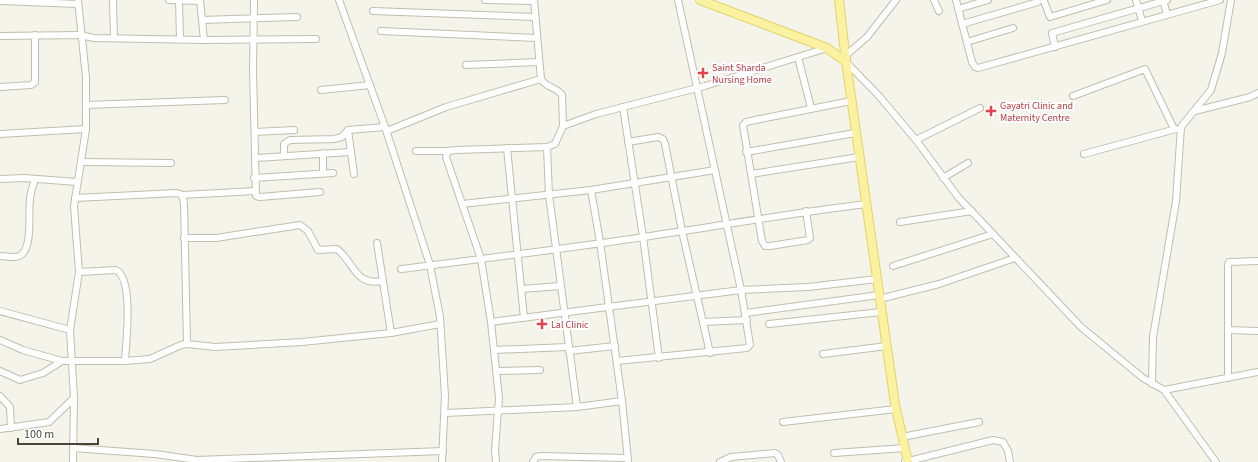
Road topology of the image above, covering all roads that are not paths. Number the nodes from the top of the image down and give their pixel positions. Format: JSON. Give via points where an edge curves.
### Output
{"nodes":[{"id":1,"x":113,"y":0,"type":"edge"},
{"id":2,"x":169,"y":0,"type":"edge"},
{"id":3,"x":179,"y":0,"type":"edge"},
{"id":4,"x":254,"y":0,"type":"edge"},
{"id":5,"x":339,"y":0,"type":"edge"},
{"id":6,"x":485,"y":0,"type":"edge"},
{"id":7,"x":678,"y":0,"type":"edge"},
{"id":8,"x":700,"y":0,"type":"edge"},
{"id":9,"x":839,"y":0,"type":"edge"},
{"id":10,"x":896,"y":0,"type":"edge"},
{"id":11,"x":934,"y":0,"type":"edge"},
{"id":12,"x":956,"y":0,"type":"edge"},
{"id":13,"x":988,"y":0,"type":"edge"},
{"id":14,"x":1107,"y":0,"type":"edge"},
{"id":15,"x":1136,"y":0,"type":"edge"},
{"id":16,"x":1165,"y":0,"type":"edge"},
{"id":17,"x":1220,"y":0,"type":"edge"},
{"id":18,"x":1231,"y":0,"type":"edge"},
{"id":19,"x":0,"y":1,"type":"edge"},
{"id":20,"x":200,"y":1,"type":"edge"},
{"id":21,"x":534,"y":1,"type":"edge"},
{"id":22,"x":1042,"y":1,"type":"edge"},
{"id":23,"x":78,"y":2,"type":"edge"},
{"id":24,"x":1200,"y":2,"type":"edge"},
{"id":25,"x":1138,"y":8,"type":"junction"},
{"id":26,"x":958,"y":9,"type":"junction"},
{"id":27,"x":373,"y":11,"type":"dead end"},
{"id":28,"x":939,"y":11,"type":"dead end"},
{"id":29,"x":1167,"y":14,"type":"junction"},
{"id":30,"x":297,"y":17,"type":"dead end"},
{"id":31,"x":535,"y":17,"type":"junction"},
{"id":32,"x":254,"y":18,"type":"junction"},
{"id":33,"x":202,"y":20,"type":"junction"},
{"id":34,"x":1142,"y":21,"type":"junction"},
{"id":35,"x":962,"y":24,"type":"junction"},
{"id":36,"x":1013,"y":28,"type":"dead end"},
{"id":37,"x":381,"y":31,"type":"dead end"},
{"id":38,"x":35,"y":35,"type":"junction"},
{"id":39,"x":80,"y":35,"type":"junction"},
{"id":40,"x":0,"y":36,"type":"edge"},
{"id":41,"x":114,"y":38,"type":"junction"},
{"id":42,"x":254,"y":38,"type":"junction"},
{"id":43,"x":316,"y":38,"type":"dead end"},
{"id":44,"x":536,"y":38,"type":"junction"},
{"id":45,"x":180,"y":39,"type":"junction"},
{"id":46,"x":204,"y":40,"type":"junction"},
{"id":47,"x":967,"y":42,"type":"junction"},
{"id":48,"x":1055,"y":46,"type":"junction"},
{"id":49,"x":827,"y":48,"type":"junction"},
{"id":50,"x":798,"y":57,"type":"junction"},
{"id":51,"x":846,"y":59,"type":"junction"},
{"id":52,"x":538,"y":62,"type":"junction"},
{"id":53,"x":466,"y":65,"type":"dead end"},
{"id":54,"x":541,"y":79,"type":"junction"},
{"id":55,"x":370,"y":85,"type":"junction"},
{"id":56,"x":0,"y":87,"type":"edge"},
{"id":57,"x":697,"y":88,"type":"junction"},
{"id":58,"x":320,"y":90,"type":"dead end"},
{"id":59,"x":1258,"y":94,"type":"edge"},
{"id":60,"x":1073,"y":96,"type":"dead end"},
{"id":61,"x":225,"y":100,"type":"dead end"},
{"id":62,"x":851,"y":101,"type":"junction"},
{"id":63,"x":86,"y":105,"type":"junction"},
{"id":64,"x":623,"y":107,"type":"junction"},
{"id":65,"x":812,"y":108,"type":"junction"},
{"id":66,"x":980,"y":108,"type":"dead end"},
{"id":67,"x":1195,"y":111,"type":"junction"},
{"id":68,"x":563,"y":126,"type":"junction"},
{"id":69,"x":1181,"y":127,"type":"junction"},
{"id":70,"x":386,"y":129,"type":"junction"},
{"id":71,"x":1174,"y":129,"type":"junction"},
{"id":72,"x":86,"y":130,"type":"junction"},
{"id":73,"x":294,"y":130,"type":"dead end"},
{"id":74,"x":348,"y":130,"type":"junction"},
{"id":75,"x":255,"y":132,"type":"junction"},
{"id":76,"x":855,"y":133,"type":"junction"},
{"id":77,"x":0,"y":134,"type":"edge"},
{"id":78,"x":916,"y":140,"type":"junction"},
{"id":79,"x":628,"y":142,"type":"junction"},
{"id":80,"x":547,"y":147,"type":"junction"},
{"id":81,"x":507,"y":148,"type":"junction"},
{"id":82,"x":416,"y":151,"type":"dead end"},
{"id":83,"x":448,"y":151,"type":"junction"},
{"id":84,"x":351,"y":152,"type":"junction"},
{"id":85,"x":746,"y":152,"type":"junction"},
{"id":86,"x":323,"y":153,"type":"junction"},
{"id":87,"x":1084,"y":154,"type":"dead end"},
{"id":88,"x":284,"y":156,"type":"junction"},
{"id":89,"x":859,"y":157,"type":"junction"},
{"id":90,"x":256,"y":158,"type":"junction"},
{"id":91,"x":81,"y":162,"type":"junction"},
{"id":92,"x":171,"y":163,"type":"dead end"},
{"id":93,"x":968,"y":163,"type":"dead end"},
{"id":94,"x":714,"y":170,"type":"junction"},
{"id":95,"x":333,"y":173,"type":"dead end"},
{"id":96,"x":323,"y":174,"type":"junction"},
{"id":97,"x":354,"y":174,"type":"dead end"},
{"id":98,"x":751,"y":174,"type":"junction"},
{"id":99,"x":673,"y":176,"type":"junction"},
{"id":100,"x":254,"y":178,"type":"junction"},
{"id":101,"x":943,"y":178,"type":"junction"},
{"id":102,"x":0,"y":179,"type":"edge"},
{"id":103,"x":35,"y":179,"type":"junction"},
{"id":104,"x":77,"y":182,"type":"junction"},
{"id":105,"x":634,"y":184,"type":"junction"},
{"id":106,"x":591,"y":190,"type":"junction"},
{"id":107,"x":255,"y":191,"type":"junction"},
{"id":108,"x":320,"y":192,"type":"dead end"},
{"id":109,"x":182,"y":195,"type":"junction"},
{"id":110,"x":549,"y":195,"type":"junction"},
{"id":111,"x":75,"y":198,"type":"junction"},
{"id":112,"x":512,"y":199,"type":"junction"},
{"id":113,"x":462,"y":204,"type":"junction"},
{"id":114,"x":866,"y":204,"type":"junction"},
{"id":115,"x":806,"y":212,"type":"junction"},
{"id":116,"x":972,"y":212,"type":"junction"},
{"id":117,"x":758,"y":218,"type":"junction"},
{"id":118,"x":900,"y":222,"type":"dead end"},
{"id":119,"x":726,"y":225,"type":"junction"},
{"id":120,"x":682,"y":231,"type":"junction"},
{"id":121,"x":993,"y":234,"type":"junction"},
{"id":122,"x":643,"y":237,"type":"junction"},
{"id":123,"x":184,"y":238,"type":"junction"},
{"id":124,"x":377,"y":242,"type":"dead end"},
{"id":125,"x":600,"y":242,"type":"junction"},
{"id":126,"x":556,"y":249,"type":"junction"},
{"id":127,"x":519,"y":254,"type":"junction"},
{"id":128,"x":0,"y":256,"type":"edge"},
{"id":129,"x":1015,"y":258,"type":"junction"},
{"id":130,"x":481,"y":259,"type":"junction"},
{"id":131,"x":1258,"y":261,"type":"edge"},
{"id":132,"x":430,"y":265,"type":"junction"},
{"id":133,"x":893,"y":266,"type":"dead end"},
{"id":134,"x":401,"y":269,"type":"dead end"},
{"id":135,"x":79,"y":272,"type":"junction"},
{"id":136,"x":877,"y":279,"type":"junction"},
{"id":137,"x":382,"y":281,"type":"junction"},
{"id":138,"x":560,"y":286,"type":"junction"},
{"id":139,"x":522,"y":289,"type":"junction"},
{"id":140,"x":741,"y":290,"type":"junction"},
{"id":141,"x":697,"y":295,"type":"junction"},
{"id":142,"x":879,"y":297,"type":"junction"},
{"id":143,"x":651,"y":301,"type":"junction"},
{"id":144,"x":608,"y":307,"type":"junction"},
{"id":145,"x":0,"y":311,"type":"edge"},
{"id":146,"x":881,"y":312,"type":"junction"},
{"id":147,"x":746,"y":313,"type":"junction"},
{"id":148,"x":563,"y":314,"type":"junction"},
{"id":149,"x":524,"y":318,"type":"junction"},
{"id":150,"x":747,"y":320,"type":"junction"},
{"id":151,"x":491,"y":322,"type":"junction"},
{"id":152,"x":703,"y":322,"type":"junction"},
{"id":153,"x":440,"y":324,"type":"junction"},
{"id":154,"x":769,"y":324,"type":"dead end"},
{"id":155,"x":70,"y":330,"type":"junction"},
{"id":156,"x":1228,"y":330,"type":"junction"},
{"id":157,"x":1258,"y":331,"type":"edge"},
{"id":158,"x":391,"y":333,"type":"junction"},
{"id":159,"x":0,"y":340,"type":"edge"},
{"id":160,"x":187,"y":344,"type":"junction"},
{"id":161,"x":615,"y":346,"type":"junction"},
{"id":162,"x":887,"y":346,"type":"junction"},
{"id":163,"x":569,"y":349,"type":"junction"},
{"id":164,"x":494,"y":350,"type":"junction"},
{"id":165,"x":710,"y":353,"type":"junction"},
{"id":166,"x":823,"y":354,"type":"dead end"},
{"id":167,"x":659,"y":358,"type":"junction"},
{"id":168,"x":67,"y":361,"type":"junction"},
{"id":169,"x":125,"y":361,"type":"junction"},
{"id":170,"x":617,"y":361,"type":"junction"},
{"id":171,"x":540,"y":370,"type":"dead end"},
{"id":172,"x":0,"y":371,"type":"edge"},
{"id":173,"x":497,"y":371,"type":"junction"},
{"id":174,"x":1258,"y":372,"type":"edge"},
{"id":175,"x":1228,"y":378,"type":"junction"},
{"id":176,"x":1152,"y":384,"type":"junction"},
{"id":177,"x":1164,"y":390,"type":"junction"},
{"id":178,"x":0,"y":396,"type":"edge"},
{"id":179,"x":74,"y":398,"type":"junction"},
{"id":180,"x":622,"y":401,"type":"junction"},
{"id":181,"x":577,"y":407,"type":"junction"},
{"id":182,"x":896,"y":409,"type":"junction"},
{"id":183,"x":499,"y":412,"type":"junction"},
{"id":184,"x":445,"y":413,"type":"junction"},
{"id":185,"x":783,"y":422,"type":"dead end"},
{"id":186,"x":979,"y":422,"type":"dead end"},
{"id":187,"x":11,"y":428,"type":"junction"},
{"id":188,"x":0,"y":429,"type":"edge"},
{"id":189,"x":902,"y":437,"type":"junction"},
{"id":190,"x":73,"y":448,"type":"junction"},
{"id":191,"x":905,"y":448,"type":"junction"},
{"id":192,"x":443,"y":451,"type":"junction"},
{"id":193,"x":834,"y":453,"type":"dead end"},
{"id":194,"x":303,"y":459,"type":"edge"},
{"id":195,"x":259,"y":460,"type":"edge"},
{"id":196,"x":628,"y":460,"type":"edge"},
{"id":197,"x":73,"y":462,"type":"edge"},
{"id":198,"x":442,"y":462,"type":"edge"},
{"id":199,"x":496,"y":462,"type":"edge"},
{"id":200,"x":533,"y":462,"type":"edge"},
{"id":201,"x":718,"y":462,"type":"edge"},
{"id":202,"x":781,"y":462,"type":"edge"},
{"id":203,"x":907,"y":462,"type":"edge"},
{"id":204,"x":1010,"y":462,"type":"edge"},
{"id":205,"x":1216,"y":462,"type":"edge"}],
"edges":[{"from":1,"to":41,"type":"street"},
{"from":2,"to":3,"type":"street"},
{"from":3,"to":20,"type":"street"},
{"from":3,"to":45,"type":"street"},
{"from":4,"to":32,"type":"street"},
{"from":5,"to":55,"type":"street"},
{"from":6,"to":21,"type":"street"},
{"from":7,"to":57,"type":"street"},
{"from":8,"to":49,"type":"main road"},
{"from":9,"to":51,"type":"main road"},
{"from":10,"to":51,"type":"street"},
{"from":11,"to":28,"type":"street"},
{"from":12,"to":26,"type":"street"},
{"from":13,"to":26,"type":"street"},
{"from":14,"to":22,"type":"street","via":[[1050,17]]},
{"from":15,"to":25,"type":"street"},
{"from":16,"to":25,"type":"street"},
{"from":16,"to":29,"type":"street"},
{"from":17,"to":24,"type":"street"},
{"from":18,"to":67,"type":"street","via":[[1218,68],[1211,90]]},
{"from":19,"to":23,"type":"street"},
{"from":20,"to":33,"type":"street"},
{"from":21,"to":31,"type":"street"},
{"from":22,"to":35,"type":"street"},
{"from":23,"to":39,"type":"street"},
{"from":24,"to":29,"type":"street"},
{"from":25,"to":34,"type":"street"},
{"from":25,"to":48,"type":"street","via":[[1052,33]]},
{"from":26,"to":35,"type":"street"},
{"from":27,"to":31,"type":"street"},
{"from":29,"to":34,"type":"street"},
{"from":30,"to":32,"type":"street"},
{"from":31,"to":44,"type":"street"},
{"from":32,"to":33,"type":"street"},
{"from":32,"to":42,"type":"street"},
{"from":33,"to":46,"type":"street"},
{"from":34,"to":48,"type":"street"},
{"from":35,"to":47,"type":"street"},
{"from":36,"to":47,"type":"street"},
{"from":37,"to":44,"type":"street"},
{"from":38,"to":39,"type":"street"},
{"from":38,"to":40,"type":"street"},
{"from":38,"to":56,"type":"street","via":[[35,82],[31,86]]},
{"from":39,"to":41,"type":"street"},
{"from":39,"to":63,"type":"street","via":[[86,76]]},
{"from":41,"to":45,"type":"street"},
{"from":42,"to":43,"type":"street"},
{"from":42,"to":46,"type":"street"},
{"from":42,"to":75,"type":"street","via":[[252,70]]},
{"from":44,"to":52,"type":"street"},
{"from":45,"to":46,"type":"street"},
{"from":47,"to":48,"type":"street","via":[[973,65],[978,68]]},
{"from":49,"to":50,"type":"street"},
{"from":49,"to":51,"type":"main road"},
{"from":50,"to":57,"type":"street"},
{"from":50,"to":65,"type":"street"},
{"from":51,"to":62,"type":"main road"},
{"from":51,"to":78,"type":"street","via":[[851,61],[854,70]]},
{"from":52,"to":53,"type":"street"},
{"from":52,"to":54,"type":"street"},
{"from":54,"to":68,"type":"street","via":[[562,95]]},
{"from":54,"to":70,"type":"street","via":[[446,107]]},
{"from":55,"to":58,"type":"street"},
{"from":55,"to":70,"type":"street"},
{"from":57,"to":64,"type":"street"},
{"from":57,"to":94,"type":"street"},
{"from":59,"to":67,"type":"street"},
{"from":60,"to":71,"type":"street","via":[[1145,69]]},
{"from":61,"to":63,"type":"street"},
{"from":62,"to":65,"type":"street"},
{"from":62,"to":76,"type":"main road"},
{"from":63,"to":72,"type":"street"},
{"from":64,"to":68,"type":"street"},
{"from":64,"to":79,"type":"street"},
{"from":65,"to":85,"type":"street","via":[[746,122],[743,125]]},
{"from":66,"to":78,"type":"street"},
{"from":67,"to":69,"type":"street"},
{"from":68,"to":80,"type":"street","via":[[555,144]]},
{"from":69,"to":71,"type":"street"},
{"from":69,"to":176,"type":"street","via":[[1176,201],[1153,337]]},
{"from":70,"to":74,"type":"street"},
{"from":70,"to":132,"type":"street"},
{"from":71,"to":87,"type":"street"},
{"from":72,"to":77,"type":"street"},
{"from":72,"to":91,"type":"street"},
{"from":73,"to":75,"type":"street"},
{"from":74,"to":84,"type":"street"},
{"from":74,"to":88,"type":"street","via":[[342,137],[334,139],[290,140],[284,144]]},
{"from":75,"to":90,"type":"street"},
{"from":76,"to":85,"type":"street"},
{"from":76,"to":89,"type":"main road"},
{"from":78,"to":101,"type":"street"},
{"from":79,"to":99,"type":"street","via":[[662,139]]},
{"from":79,"to":105,"type":"street"},
{"from":80,"to":81,"type":"street"},
{"from":80,"to":110,"type":"street"},
{"from":81,"to":83,"type":"street"},
{"from":81,"to":112,"type":"street"},
{"from":82,"to":83,"type":"street"},
{"from":83,"to":113,"type":"street","via":[[448,163]]},
{"from":84,"to":86,"type":"street"},
{"from":84,"to":97,"type":"street"},
{"from":85,"to":98,"type":"street"},
{"from":86,"to":88,"type":"street"},
{"from":86,"to":96,"type":"street"},
{"from":88,"to":90,"type":"street"},
{"from":89,"to":98,"type":"street"},
{"from":89,"to":114,"type":"main road"},
{"from":90,"to":100,"type":"street"},
{"from":91,"to":92,"type":"street"},
{"from":91,"to":104,"type":"street"},
{"from":93,"to":101,"type":"street"},
{"from":94,"to":99,"type":"street"},
{"from":94,"to":119,"type":"street"},
{"from":95,"to":96,"type":"street"},
{"from":96,"to":100,"type":"street"},
{"from":98,"to":117,"type":"street"},
{"from":99,"to":105,"type":"street"},
{"from":99,"to":120,"type":"street"},
{"from":100,"to":107,"type":"street"},
{"from":101,"to":116,"type":"street"},
{"from":102,"to":103,"type":"street"},
{"from":103,"to":104,"type":"street"},
{"from":103,"to":128,"type":"street","via":[[29,202],[29,232],[24,253],[14,257]]},
{"from":104,"to":111,"type":"street"},
{"from":105,"to":106,"type":"street"},
{"from":105,"to":122,"type":"street"},
{"from":106,"to":110,"type":"street"},
{"from":106,"to":125,"type":"street"},
{"from":107,"to":108,"type":"street","via":[[256,196],[260,197]]},
{"from":107,"to":109,"type":"street"},
{"from":109,"to":111,"type":"street","via":[[170,193]]},
{"from":109,"to":123,"type":"street"},
{"from":110,"to":112,"type":"street"},
{"from":110,"to":126,"type":"street"},
{"from":111,"to":135,"type":"street"},
{"from":112,"to":113,"type":"street"},
{"from":112,"to":127,"type":"street"},
{"from":113,"to":130,"type":"street"},
{"from":114,"to":115,"type":"street"},
{"from":114,"to":136,"type":"main road"},
{"from":115,"to":117,"type":"street"},
{"from":115,"to":117,"type":"street","via":[[810,238],[808,240],[770,246],[765,246],[762,241]]},
{"from":116,"to":118,"type":"street"},
{"from":116,"to":121,"type":"street"},
{"from":117,"to":119,"type":"street"},
{"from":119,"to":120,"type":"street"},
{"from":119,"to":140,"type":"street"},
{"from":120,"to":122,"type":"street"},
{"from":120,"to":141,"type":"street"},
{"from":121,"to":129,"type":"street"},
{"from":121,"to":133,"type":"street"},
{"from":122,"to":125,"type":"street"},
{"from":122,"to":143,"type":"street"},
{"from":123,"to":137,"type":"street","via":[[216,238],[300,225],[308,231],[318,250],[336,249],[363,280],[370,283]]},
{"from":123,"to":160,"type":"street"},
{"from":124,"to":137,"type":"street"},
{"from":125,"to":126,"type":"street"},
{"from":125,"to":144,"type":"street"},
{"from":126,"to":127,"type":"street"},
{"from":126,"to":138,"type":"street"},
{"from":127,"to":130,"type":"street"},
{"from":127,"to":139,"type":"street"},
{"from":129,"to":142,"type":"street","via":[[939,284]]},
{"from":129,"to":176,"type":"street","via":[[1081,327]]},
{"from":130,"to":132,"type":"street"},
{"from":130,"to":151,"type":"street"},
{"from":131,"to":156,"type":"street","via":[[1229,262]]},
{"from":132,"to":134,"type":"street"},
{"from":132,"to":153,"type":"street"},
{"from":135,"to":155,"type":"street"},
{"from":135,"to":169,"type":"street","via":[[116,270],[123,277],[127,294]]},
{"from":136,"to":140,"type":"street","via":[[808,287]]},
{"from":136,"to":142,"type":"main road"},
{"from":137,"to":158,"type":"street"},
{"from":138,"to":139,"type":"street"},
{"from":138,"to":148,"type":"street"},
{"from":139,"to":149,"type":"street"},
{"from":140,"to":141,"type":"street"},
{"from":140,"to":147,"type":"street"},
{"from":141,"to":143,"type":"street"},
{"from":141,"to":152,"type":"street"},
{"from":142,"to":146,"type":"main road"},
{"from":142,"to":147,"type":"street"},
{"from":143,"to":144,"type":"street"},
{"from":143,"to":167,"type":"street"},
{"from":144,"to":148,"type":"street"},
{"from":144,"to":161,"type":"street"},
{"from":145,"to":155,"type":"street"},
{"from":146,"to":154,"type":"street"},
{"from":146,"to":162,"type":"main road"},
{"from":147,"to":150,"type":"street"},
{"from":148,"to":149,"type":"street"},
{"from":148,"to":163,"type":"street"},
{"from":149,"to":151,"type":"street"},
{"from":150,"to":152,"type":"street"},
{"from":150,"to":165,"type":"street","via":[[751,340],[747,348]]},
{"from":151,"to":164,"type":"street"},
{"from":152,"to":165,"type":"street"},
{"from":153,"to":158,"type":"street"},
{"from":153,"to":184,"type":"street"},
{"from":155,"to":168,"type":"street"},
{"from":156,"to":157,"type":"street"},
{"from":156,"to":175,"type":"street"},
{"from":158,"to":160,"type":"street","via":[[215,348]]},
{"from":159,"to":168,"type":"street","via":[[23,350]]},
{"from":160,"to":169,"type":"street","via":[[150,359]]},
{"from":161,"to":163,"type":"street"},
{"from":161,"to":170,"type":"street"},
{"from":162,"to":166,"type":"street"},
{"from":162,"to":182,"type":"main road"},
{"from":163,"to":164,"type":"street"},
{"from":163,"to":181,"type":"street"},
{"from":164,"to":173,"type":"street"},
{"from":165,"to":167,"type":"street"},
{"from":167,"to":170,"type":"street"},
{"from":168,"to":169,"type":"street"},
{"from":168,"to":172,"type":"street","via":[[43,373],[20,380]]},
{"from":168,"to":179,"type":"street"},
{"from":170,"to":180,"type":"street"},
{"from":171,"to":173,"type":"street"},
{"from":173,"to":183,"type":"street"},
{"from":174,"to":175,"type":"street"},
{"from":175,"to":177,"type":"street"},
{"from":176,"to":177,"type":"street"},
{"from":177,"to":205,"type":"street"},
{"from":178,"to":187,"type":"street","via":[[10,407]]},
{"from":179,"to":187,"type":"street","via":[[49,422]]},
{"from":179,"to":190,"type":"street"},
{"from":180,"to":181,"type":"street"},
{"from":180,"to":196,"type":"street"},
{"from":181,"to":183,"type":"street"},
{"from":182,"to":185,"type":"street"},
{"from":182,"to":189,"type":"main road"},
{"from":183,"to":184,"type":"street"},
{"from":183,"to":199,"type":"street"},
{"from":184,"to":192,"type":"street"},
{"from":186,"to":189,"type":"street"},
{"from":187,"to":188,"type":"street"},
{"from":189,"to":191,"type":"main road"},
{"from":190,"to":195,"type":"street","via":[[197,460]]},
{"from":190,"to":197,"type":"street"},
{"from":191,"to":193,"type":"street"},
{"from":191,"to":203,"type":"main road"},
{"from":192,"to":194,"type":"street"},
{"from":192,"to":198,"type":"street"},
{"from":194,"to":195,"type":"street"},
{"from":196,"to":200,"type":"street","via":[[540,456]]},
{"from":201,"to":202,"type":"street","via":[[775,453]]},
{"from":203,"to":204,"type":"street","via":[[993,440],[1003,442]]}]}
